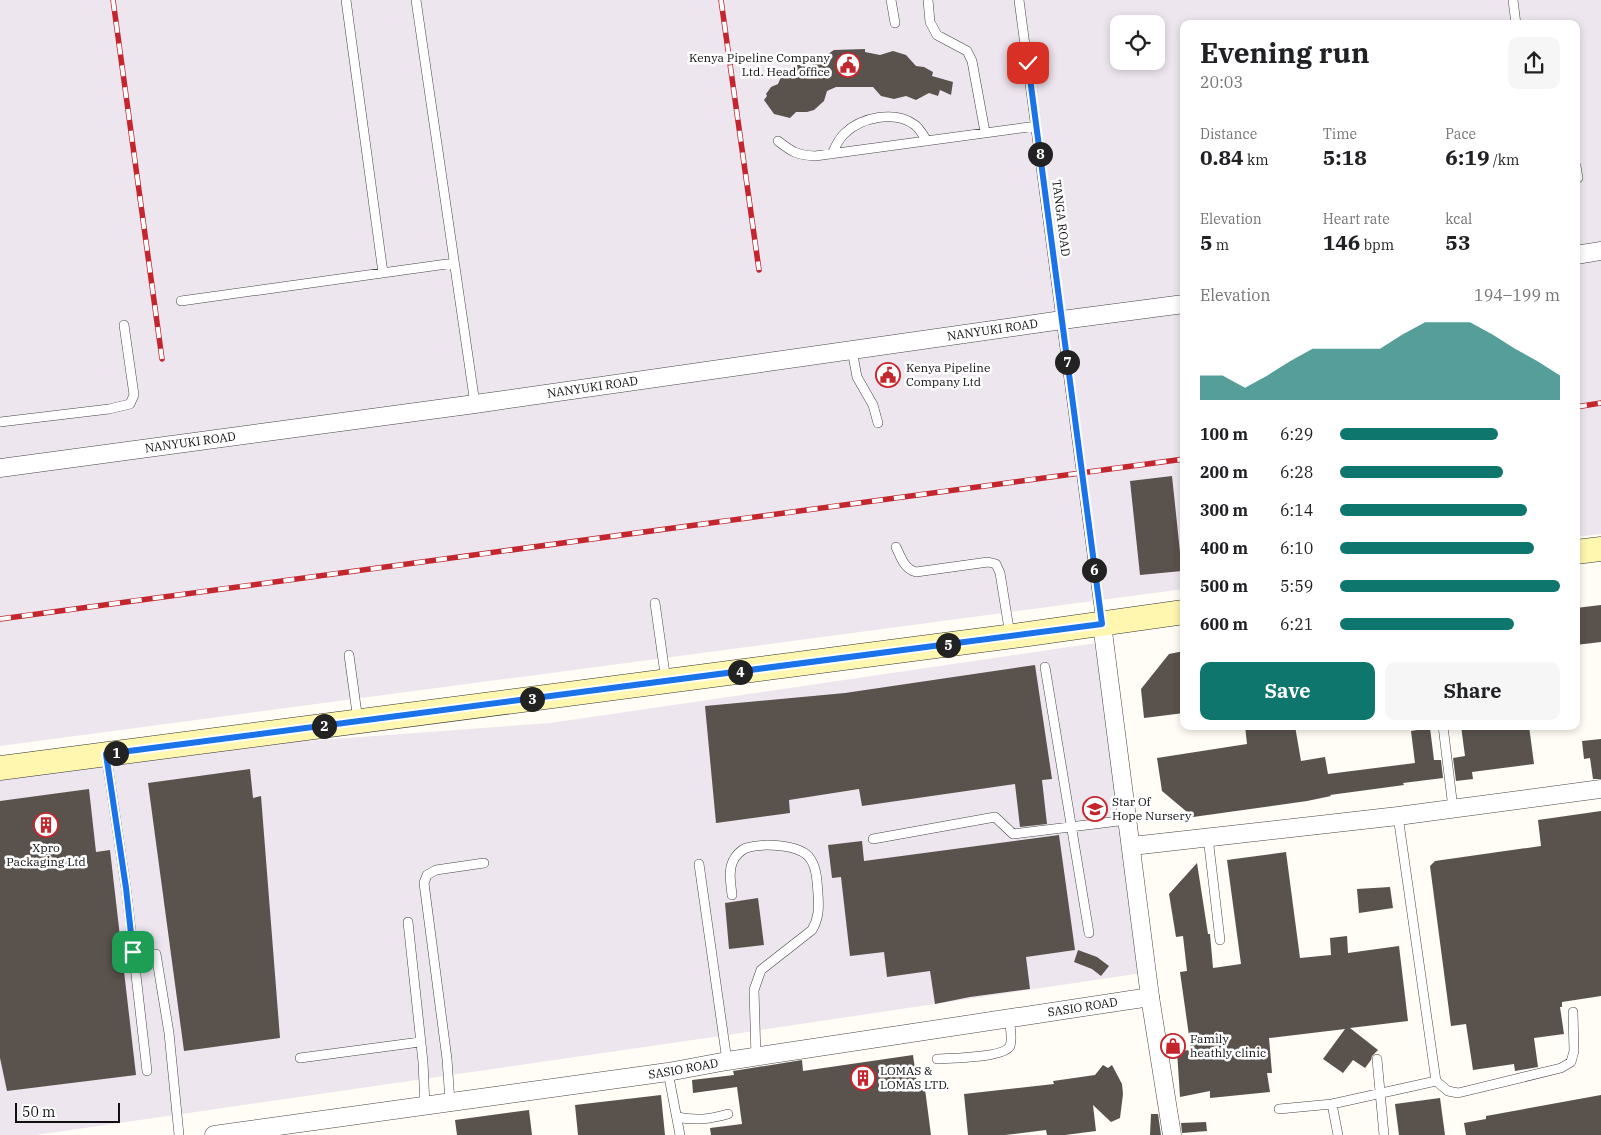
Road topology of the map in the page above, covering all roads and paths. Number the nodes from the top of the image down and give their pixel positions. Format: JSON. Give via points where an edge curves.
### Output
{"nodes":[{"id":1,"x":346,"y":0,"type":"edge"},
{"id":2,"x":416,"y":0,"type":"edge"},
{"id":3,"x":891,"y":0,"type":"edge"},
{"id":4,"x":928,"y":0,"type":"edge"},
{"id":5,"x":1019,"y":0,"type":"edge"},
{"id":6,"x":1513,"y":0,"type":"edge"},
{"id":7,"x":1516,"y":20,"type":"edge"},
{"id":8,"x":895,"y":23,"type":"dead end"},
{"id":9,"x":1036,"y":126,"type":"junction"},
{"id":10,"x":985,"y":132,"type":"junction"},
{"id":11,"x":778,"y":140,"type":"dead end"},
{"id":12,"x":927,"y":140,"type":"junction"},
{"id":13,"x":832,"y":154,"type":"junction"},
{"id":14,"x":1601,"y":251,"type":"edge"},
{"id":15,"x":1580,"y":254,"type":"edge"},
{"id":16,"x":454,"y":264,"type":"junction"},
{"id":17,"x":383,"y":273,"type":"junction"},
{"id":18,"x":181,"y":301,"type":"dead end"},
{"id":19,"x":1180,"y":305,"type":"edge"},
{"id":20,"x":1062,"y":320,"type":"junction"},
{"id":21,"x":124,"y":325,"type":"dead end"},
{"id":22,"x":852,"y":350,"type":"junction"},
{"id":23,"x":475,"y":404,"type":"junction"},
{"id":24,"x":0,"y":422,"type":"edge"},
{"id":25,"x":878,"y":423,"type":"dead end"},
{"id":26,"x":0,"y":468,"type":"edge"},
{"id":27,"x":896,"y":547,"type":"dead end"},
{"id":28,"x":1601,"y":549,"type":"edge"},
{"id":29,"x":1580,"y":552,"type":"edge"},
{"id":30,"x":655,"y":604,"type":"dead end"},
{"id":31,"x":1180,"y":613,"type":"edge"},
{"id":32,"x":1102,"y":624,"type":"junction"},
{"id":33,"x":1010,"y":636,"type":"junction"},
{"id":34,"x":349,"y":655,"type":"dead end"},
{"id":35,"x":1045,"y":666,"type":"dead end"},
{"id":36,"x":666,"y":681,"type":"junction"},
{"id":37,"x":358,"y":721,"type":"junction"},
{"id":38,"x":1443,"y":730,"type":"edge"},
{"id":39,"x":106,"y":754,"type":"junction"},
{"id":40,"x":0,"y":768,"type":"edge"},
{"id":41,"x":1601,"y":789,"type":"edge"},
{"id":42,"x":1453,"y":808,"type":"junction"},
{"id":43,"x":1398,"y":816,"type":"junction"},
{"id":44,"x":1127,"y":820,"type":"junction"},
{"id":45,"x":1072,"y":827,"type":"junction"},
{"id":46,"x":1208,"y":837,"type":"junction"},
{"id":47,"x":873,"y":839,"type":"dead end"},
{"id":48,"x":1132,"y":846,"type":"junction"},
{"id":49,"x":484,"y":863,"type":"dead end"},
{"id":50,"x":699,"y":864,"type":"dead end"},
{"id":51,"x":732,"y":895,"type":"dead end"},
{"id":52,"x":408,"y":922,"type":"dead end"},
{"id":53,"x":1089,"y":933,"type":"dead end"},
{"id":54,"x":1220,"y":940,"type":"dead end"},
{"id":55,"x":156,"y":954,"type":"dead end"},
{"id":56,"x":1150,"y":997,"type":"junction"},
{"id":57,"x":1573,"y":1012,"type":"dead end"},
{"id":58,"x":1009,"y":1019,"type":"junction"},
{"id":59,"x":420,"y":1042,"type":"junction"},
{"id":60,"x":756,"y":1057,"type":"junction"},
{"id":61,"x":300,"y":1058,"type":"dead end"},
{"id":62,"x":1376,"y":1058,"type":"dead end"},
{"id":63,"x":937,"y":1060,"type":"dead end"},
{"id":64,"x":727,"y":1061,"type":"junction"},
{"id":65,"x":147,"y":1071,"type":"dead end"},
{"id":66,"x":668,"y":1072,"type":"junction"},
{"id":67,"x":1436,"y":1081,"type":"junction"},
{"id":68,"x":1381,"y":1093,"type":"junction"},
{"id":69,"x":450,"y":1102,"type":"junction"},
{"id":70,"x":1332,"y":1104,"type":"junction"},
{"id":71,"x":425,"y":1106,"type":"junction"},
{"id":72,"x":1279,"y":1109,"type":"dead end"},
{"id":73,"x":728,"y":1114,"type":"dead end"},
{"id":74,"x":677,"y":1117,"type":"junction"},
{"id":75,"x":180,"y":1135,"type":"edge"},
{"id":76,"x":214,"y":1135,"type":"edge"},
{"id":77,"x":680,"y":1135,"type":"edge"},
{"id":78,"x":1172,"y":1135,"type":"edge"},
{"id":79,"x":1338,"y":1135,"type":"edge"},
{"id":80,"x":1384,"y":1135,"type":"edge"}],
"edges":[{"from":1,"to":17,"type":"lane"},
{"from":2,"to":16,"type":"lane"},
{"from":3,"to":8,"type":"lane"},
{"from":4,"to":10,"type":"lane","via":[[930,22],[937,35],[967,50],[972,61]]},
{"from":5,"to":9,"type":"lane","name":"TANGA ROAD"},
{"from":6,"to":7,"type":"lane"},
{"from":9,"to":10,"type":"lane"},
{"from":9,"to":20,"type":"lane","name":"TANGA ROAD"},
{"from":10,"to":12,"type":"lane"},
{"from":11,"to":13,"type":"lane","via":[[791,152],[801,155]]},
{"from":12,"to":13,"type":"lane"},
{"from":12,"to":13,"type":"lane","via":[[909,121],[876,118],[857,124],[844,134]]},
{"from":14,"to":15,"type":"street"},
{"from":16,"to":17,"type":"lane"},
{"from":16,"to":23,"type":"lane"},
{"from":17,"to":18,"type":"lane"},
{"from":19,"to":20,"type":"street","name":"NANYUKI ROAD"},
{"from":20,"to":22,"type":"street","name":"NANYUKI ROAD"},
{"from":20,"to":32,"type":"lane","name":"TANGA ROAD"},
{"from":21,"to":24,"type":"lane","via":[[134,394],[130,404]]},
{"from":22,"to":23,"type":"street","name":"NANYUKI ROAD"},
{"from":22,"to":25,"type":"lane","via":[[857,377],[874,405]]},
{"from":23,"to":26,"type":"street","name":"NANYUKI ROAD"},
{"from":27,"to":33,"type":"lane","via":[[906,566],[916,572],[988,562],[996,564]]},
{"from":28,"to":29,"type":"main road"},
{"from":30,"to":36,"type":"lane"},
{"from":31,"to":32,"type":"main road"},
{"from":32,"to":33,"type":"main road"},
{"from":32,"to":44,"type":"street"},
{"from":33,"to":36,"type":"main road"},
{"from":34,"to":37,"type":"lane"},
{"from":35,"to":45,"type":"lane"},
{"from":36,"to":37,"type":"main road"},
{"from":37,"to":39,"type":"main road"},
{"from":38,"to":42,"type":"lane"},
{"from":39,"to":40,"type":"main road"},
{"from":39,"to":65,"type":"lane","via":[[126,888]]},
{"from":41,"to":42,"type":"street"},
{"from":42,"to":43,"type":"street"},
{"from":43,"to":46,"type":"street"},
{"from":43,"to":67,"type":"lane"},
{"from":44,"to":45,"type":"lane"},
{"from":44,"to":48,"type":"street"},
{"from":45,"to":47,"type":"lane","via":[[1013,834],[995,817]]},
{"from":45,"to":53,"type":"lane"},
{"from":46,"to":48,"type":"street"},
{"from":46,"to":54,"type":"lane"},
{"from":48,"to":56,"type":"street"},
{"from":49,"to":69,"type":"lane","via":[[436,870],[427,875],[424,883]]},
{"from":50,"to":64,"type":"lane"},
{"from":51,"to":60,"type":"lane","via":[[731,865],[745,848],[788,847],[800,850],[814,865],[819,910],[817,922],[812,930],[761,970],[756,981]]},
{"from":52,"to":59,"type":"lane"},
{"from":55,"to":75,"type":"lane","via":[[170,1032]]},
{"from":56,"to":58,"type":"street","name":"SASIO ROAD"},
{"from":56,"to":78,"type":"street"},
{"from":57,"to":67,"type":"lane","via":[[1574,1051],[1571,1062],[1561,1068],[1458,1093],[1448,1091]]},
{"from":58,"to":60,"type":"street","name":"SASIO ROAD"},
{"from":58,"to":63,"type":"lane","via":[[1011,1035],[1006,1051]]},
{"from":59,"to":61,"type":"lane"},
{"from":59,"to":71,"type":"lane"},
{"from":60,"to":64,"type":"street","name":"SASIO ROAD"},
{"from":62,"to":68,"type":"lane"},
{"from":64,"to":66,"type":"street","name":"SASIO ROAD"},
{"from":66,"to":69,"type":"street","name":"SASIO ROAD"},
{"from":66,"to":74,"type":"lane"},
{"from":67,"to":68,"type":"lane"},
{"from":68,"to":70,"type":"lane"},
{"from":68,"to":80,"type":"lane"},
{"from":69,"to":71,"type":"street","name":"SASIO ROAD"},
{"from":70,"to":72,"type":"lane"},
{"from":70,"to":79,"type":"lane"},
{"from":71,"to":76,"type":"street","name":"SASIO ROAD"},
{"from":73,"to":74,"type":"lane","via":[[705,1120]]},
{"from":74,"to":77,"type":"lane"}]}
